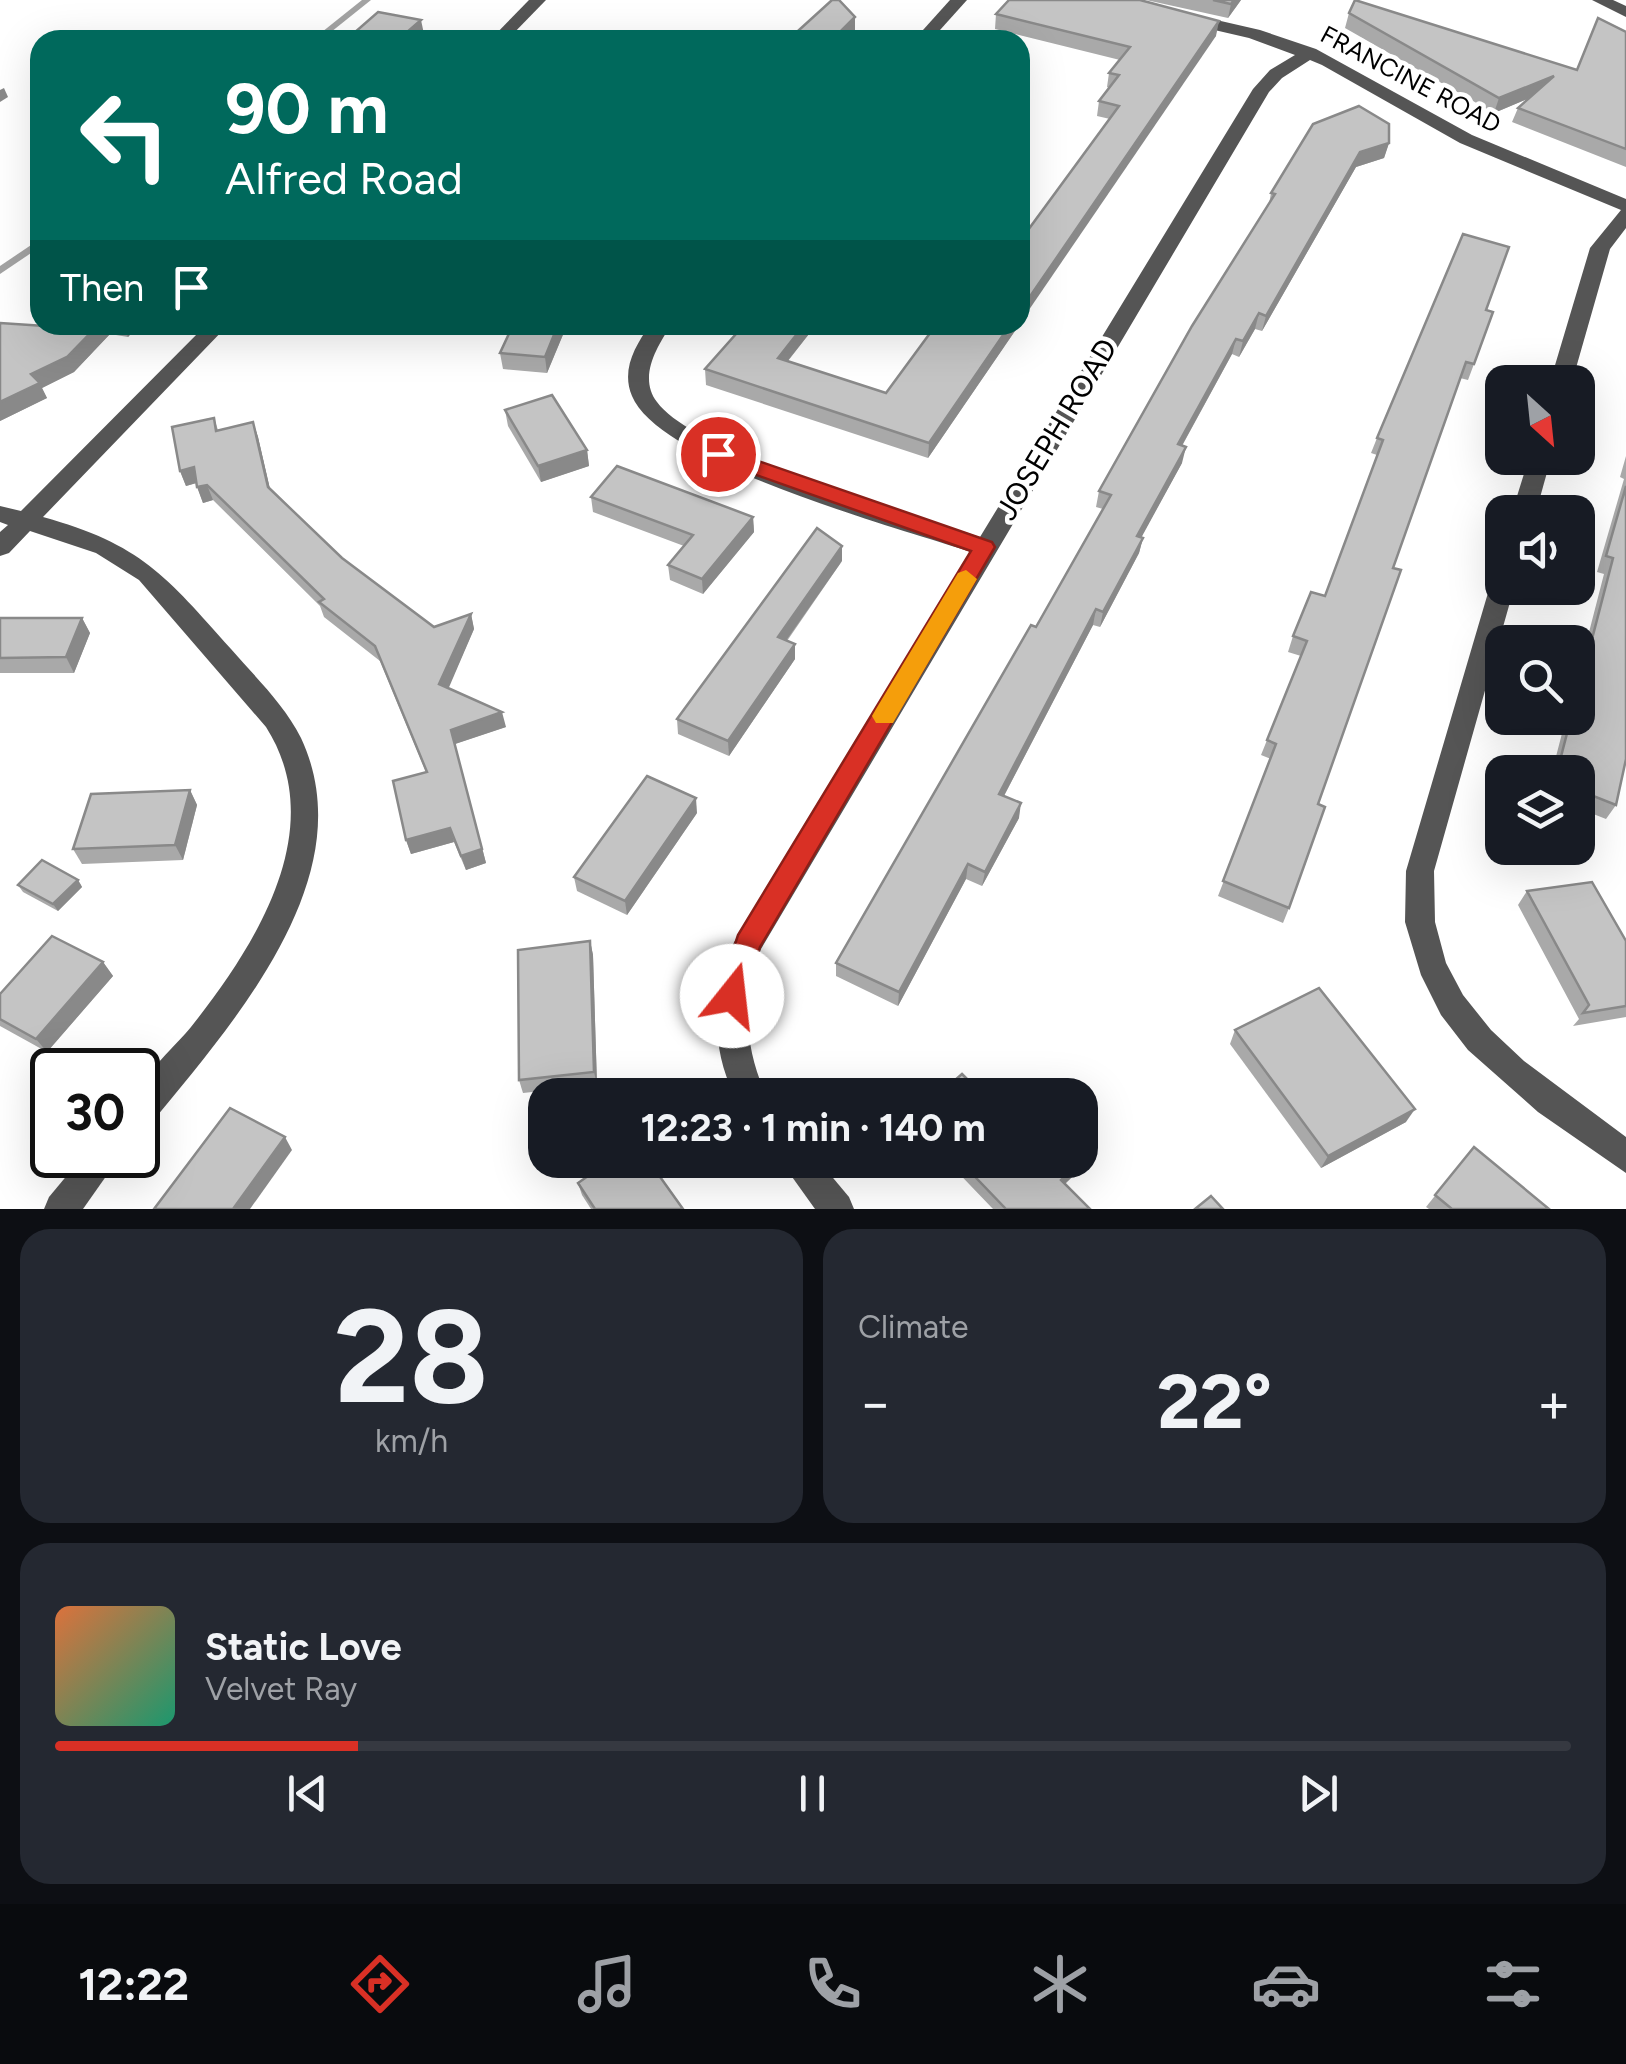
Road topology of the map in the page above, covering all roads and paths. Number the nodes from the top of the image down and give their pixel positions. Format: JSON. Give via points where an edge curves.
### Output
{"nodes":[{"id":1,"x":538,"y":0,"type":"edge"},
{"id":2,"x":959,"y":0,"type":"edge"},
{"id":3,"x":1600,"y":0,"type":"edge"},
{"id":4,"x":1162,"y":12,"type":"edge"},
{"id":5,"x":1626,"y":12,"type":"edge"},
{"id":6,"x":508,"y":30,"type":"edge"},
{"id":7,"x":931,"y":30,"type":"edge"},
{"id":8,"x":1310,"y":53,"type":"junction"},
{"id":9,"x":1626,"y":206,"type":"edge"},
{"id":10,"x":1626,"y":215,"type":"edge"},
{"id":11,"x":207,"y":335,"type":"edge"},
{"id":12,"x":655,"y":335,"type":"edge"},
{"id":13,"x":1566,"y":365,"type":"edge"},
{"id":14,"x":12,"y":518,"type":"edge"},
{"id":15,"x":0,"y":547,"type":"edge"},
{"id":16,"x":984,"y":547,"type":"junction"},
{"id":17,"x":1497,"y":605,"type":"edge"},
{"id":18,"x":743,"y":1078,"type":"edge"},
{"id":19,"x":160,"y":1088,"type":"edge"},
{"id":20,"x":1626,"y":1158,"type":"edge"},
{"id":21,"x":86,"y":1178,"type":"edge"},
{"id":22,"x":812,"y":1178,"type":"edge"},
{"id":23,"x":61,"y":1209,"type":"edge"},
{"id":24,"x":837,"y":1209,"type":"edge"}],
"edges":[{"from":1,"to":6,"type":"street"},
{"from":2,"to":7,"type":"street"},
{"from":3,"to":5,"type":"street"},
{"from":4,"to":8,"type":"street","name":"FRANCINE ROAD"},
{"from":8,"to":9,"type":"street","name":"FRANCINE ROAD","via":[[1466,139]]},
{"from":8,"to":16,"type":"street","name":"JOSEPH ROAD","via":[[1262,89]]},
{"from":10,"to":13,"type":"street","via":[[1600,248]]},
{"from":11,"to":14,"type":"street"},
{"from":12,"to":16,"type":"street","via":[[638,362],[637,378],[649,408],[675,433]]},
{"from":14,"to":15,"type":"street"},
{"from":14,"to":19,"type":"street","via":[[117,553],[147,574],[264,704],[288,741],[304,788],[306,834],[268,938],[221,1012]]},
{"from":16,"to":18,"type":"street","name":"JOSEPH ROAD","via":[[748,944],[730,1026]]},
{"from":17,"to":20,"type":"street","via":[[1420,871],[1417,901],[1426,958],[1437,985],[1478,1040]]},
{"from":21,"to":23,"type":"street"},
{"from":22,"to":24,"type":"street"}]}
